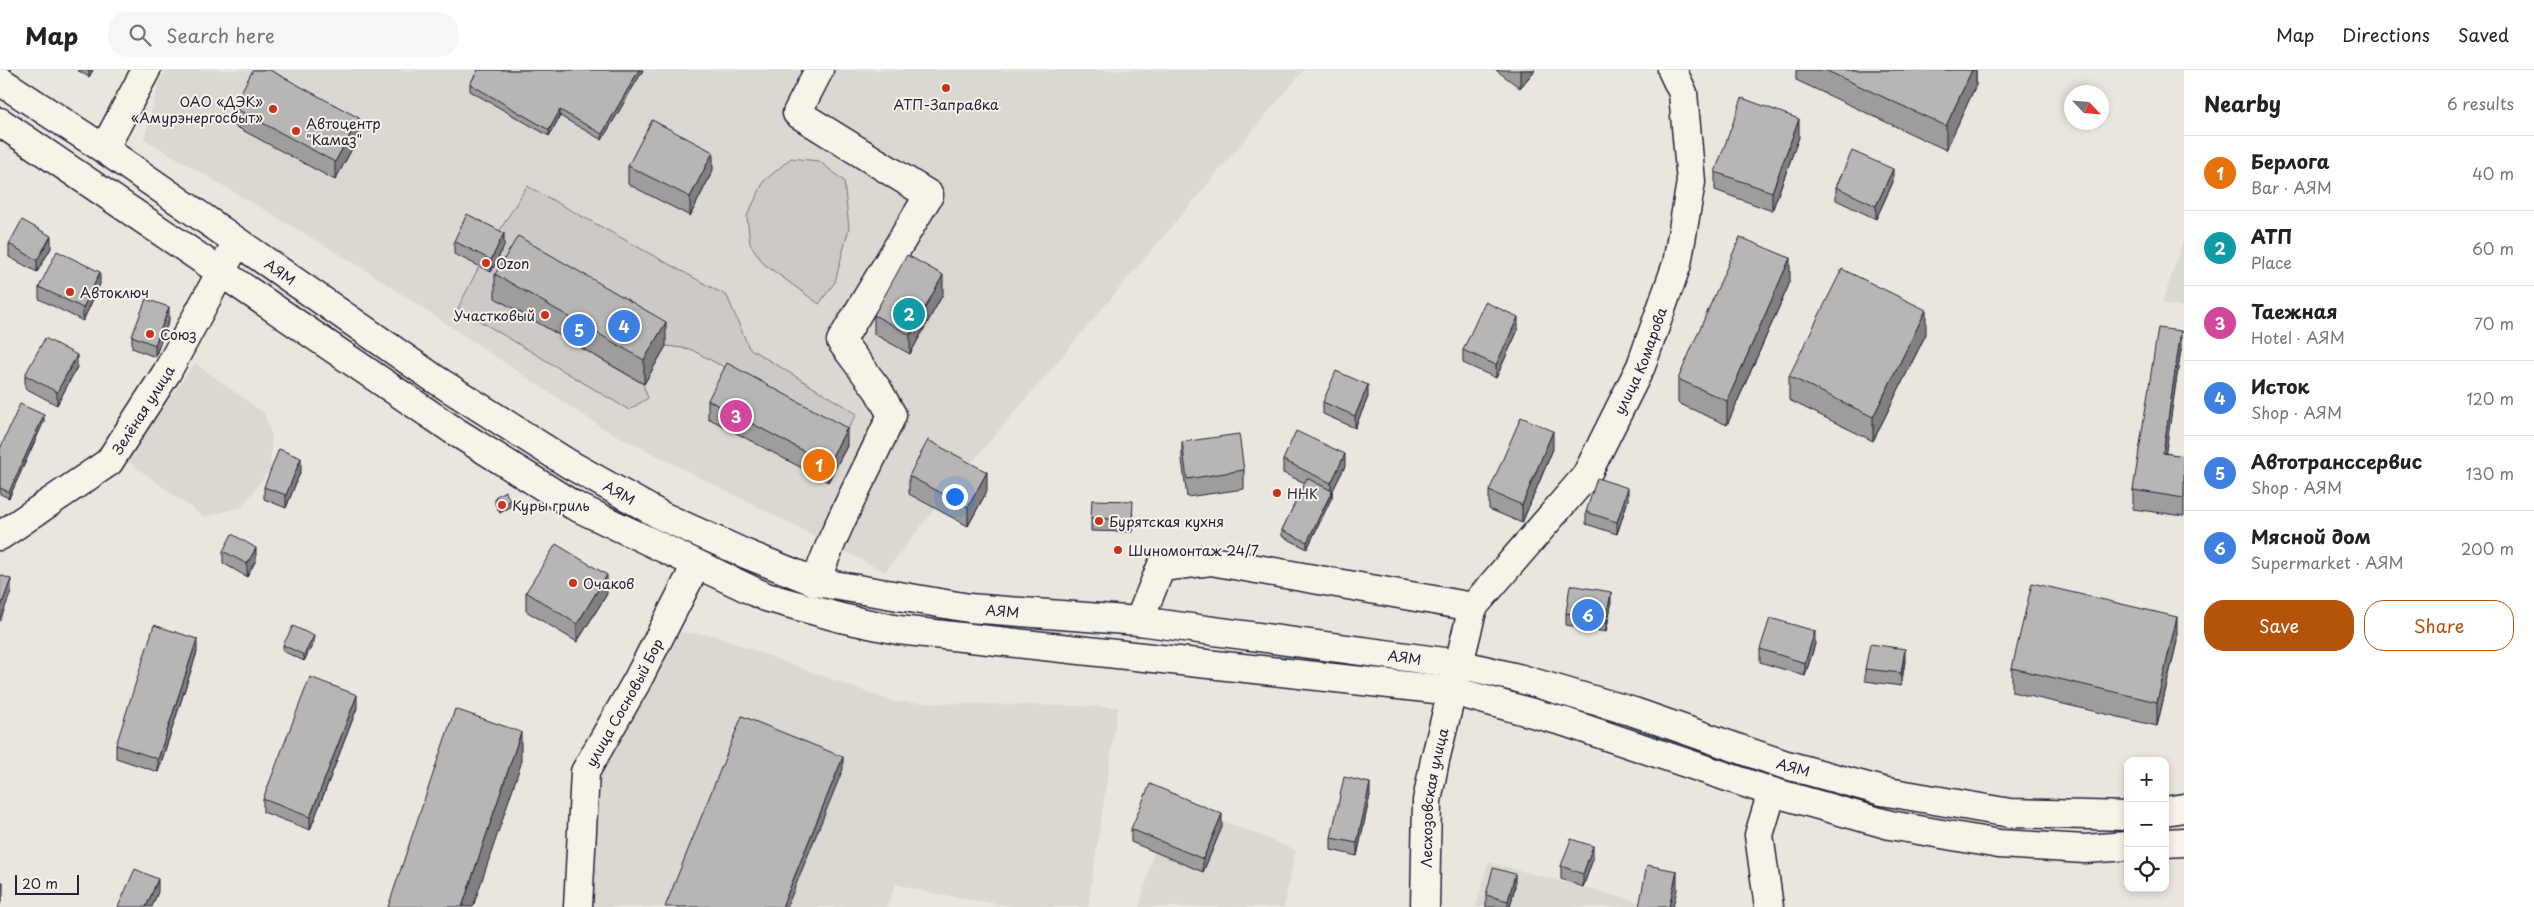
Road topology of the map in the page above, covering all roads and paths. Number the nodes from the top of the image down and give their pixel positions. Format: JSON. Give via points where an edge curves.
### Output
{"nodes":[{"id":1,"x":146,"y":70,"type":"edge"},
{"id":2,"x":819,"y":70,"type":"edge"},
{"id":3,"x":1672,"y":70,"type":"edge"},
{"id":4,"x":0,"y":81,"type":"edge"},
{"id":5,"x":0,"y":122,"type":"edge"},
{"id":6,"x":104,"y":149,"type":"junction"},
{"id":7,"x":237,"y":242,"type":"junction"},
{"id":8,"x":221,"y":272,"type":"junction"},
{"id":9,"x":0,"y":536,"type":"edge"},
{"id":10,"x":696,"y":565,"type":"junction"},
{"id":11,"x":816,"y":582,"type":"junction"},
{"id":12,"x":1473,"y":607,"type":"junction"},
{"id":13,"x":1139,"y":621,"type":"junction"},
{"id":14,"x":1459,"y":664,"type":"junction"},
{"id":15,"x":1453,"y":691,"type":"junction"},
{"id":16,"x":1772,"y":792,"type":"junction"},
{"id":17,"x":2184,"y":808,"type":"edge"},
{"id":18,"x":2169,"y":810,"type":"edge"},
{"id":19,"x":2124,"y":816,"type":"edge"},
{"id":20,"x":2184,"y":842,"type":"edge"},
{"id":21,"x":2169,"y":843,"type":"edge"},
{"id":22,"x":2124,"y":846,"type":"edge"},
{"id":23,"x":578,"y":907,"type":"edge"},
{"id":24,"x":1425,"y":907,"type":"edge"},
{"id":25,"x":1769,"y":907,"type":"edge"}],
"edges":[{"from":1,"to":6,"type":"main road"},
{"from":2,"to":11,"type":"main road","via":[[797,113],[929,196],[841,341],[878,390],[892,415],[828,547]]},
{"from":3,"to":12,"type":"main road","name":"улица Комарова","via":[[1683,94],[1692,182],[1678,264],[1641,366],[1586,476]]},
{"from":4,"to":6,"type":"main road","name":"АЯМ"},
{"from":5,"to":8,"type":"main road","name":"АЯМ"},
{"from":6,"to":7,"type":"main road","name":"АЯМ"},
{"from":7,"to":8,"type":"main road","name":"Зелёная улица"},
{"from":7,"to":11,"type":"main road","name":"АЯМ","via":[[435,379],[569,464],[662,516]]},
{"from":8,"to":9,"type":"main road","name":"Зелёная улица","via":[[167,372],[109,462]]},
{"from":8,"to":10,"type":"main road","name":"АЯМ","via":[[453,430],[565,500]]},
{"from":10,"to":15,"type":"main road","name":"АЯМ","via":[[766,597],[898,630]]},
{"from":10,"to":23,"type":"main road","name":"улица Сосновый Бор","via":[[637,681],[585,772]]},
{"from":11,"to":13,"type":"main road","name":"АЯМ","via":[[969,608]]},
{"from":12,"to":13,"type":"main road","via":[[1211,561],[1161,567]]},
{"from":12,"to":14,"type":"main road","name":"Лесхозовская улица"},
{"from":13,"to":14,"type":"main road","name":"АЯМ"},
{"from":14,"to":15,"type":"main road","name":"Лесхозовская улица"},
{"from":14,"to":19,"type":"main road","name":"АЯМ","via":[[1634,712],[1783,764],[1882,791],[2010,813]]},
{"from":15,"to":16,"type":"main road","name":"АЯМ","via":[[1565,722]]},
{"from":15,"to":24,"type":"main road","name":"Лесхозовская улица","via":[[1427,801]]},
{"from":16,"to":22,"type":"main road","name":"АЯМ","via":[[1890,825],[2000,844],[2085,849]]},
{"from":16,"to":25,"type":"main road","via":[[1759,835]]},
{"from":17,"to":18,"type":"main road"},
{"from":20,"to":21,"type":"main road"}]}
